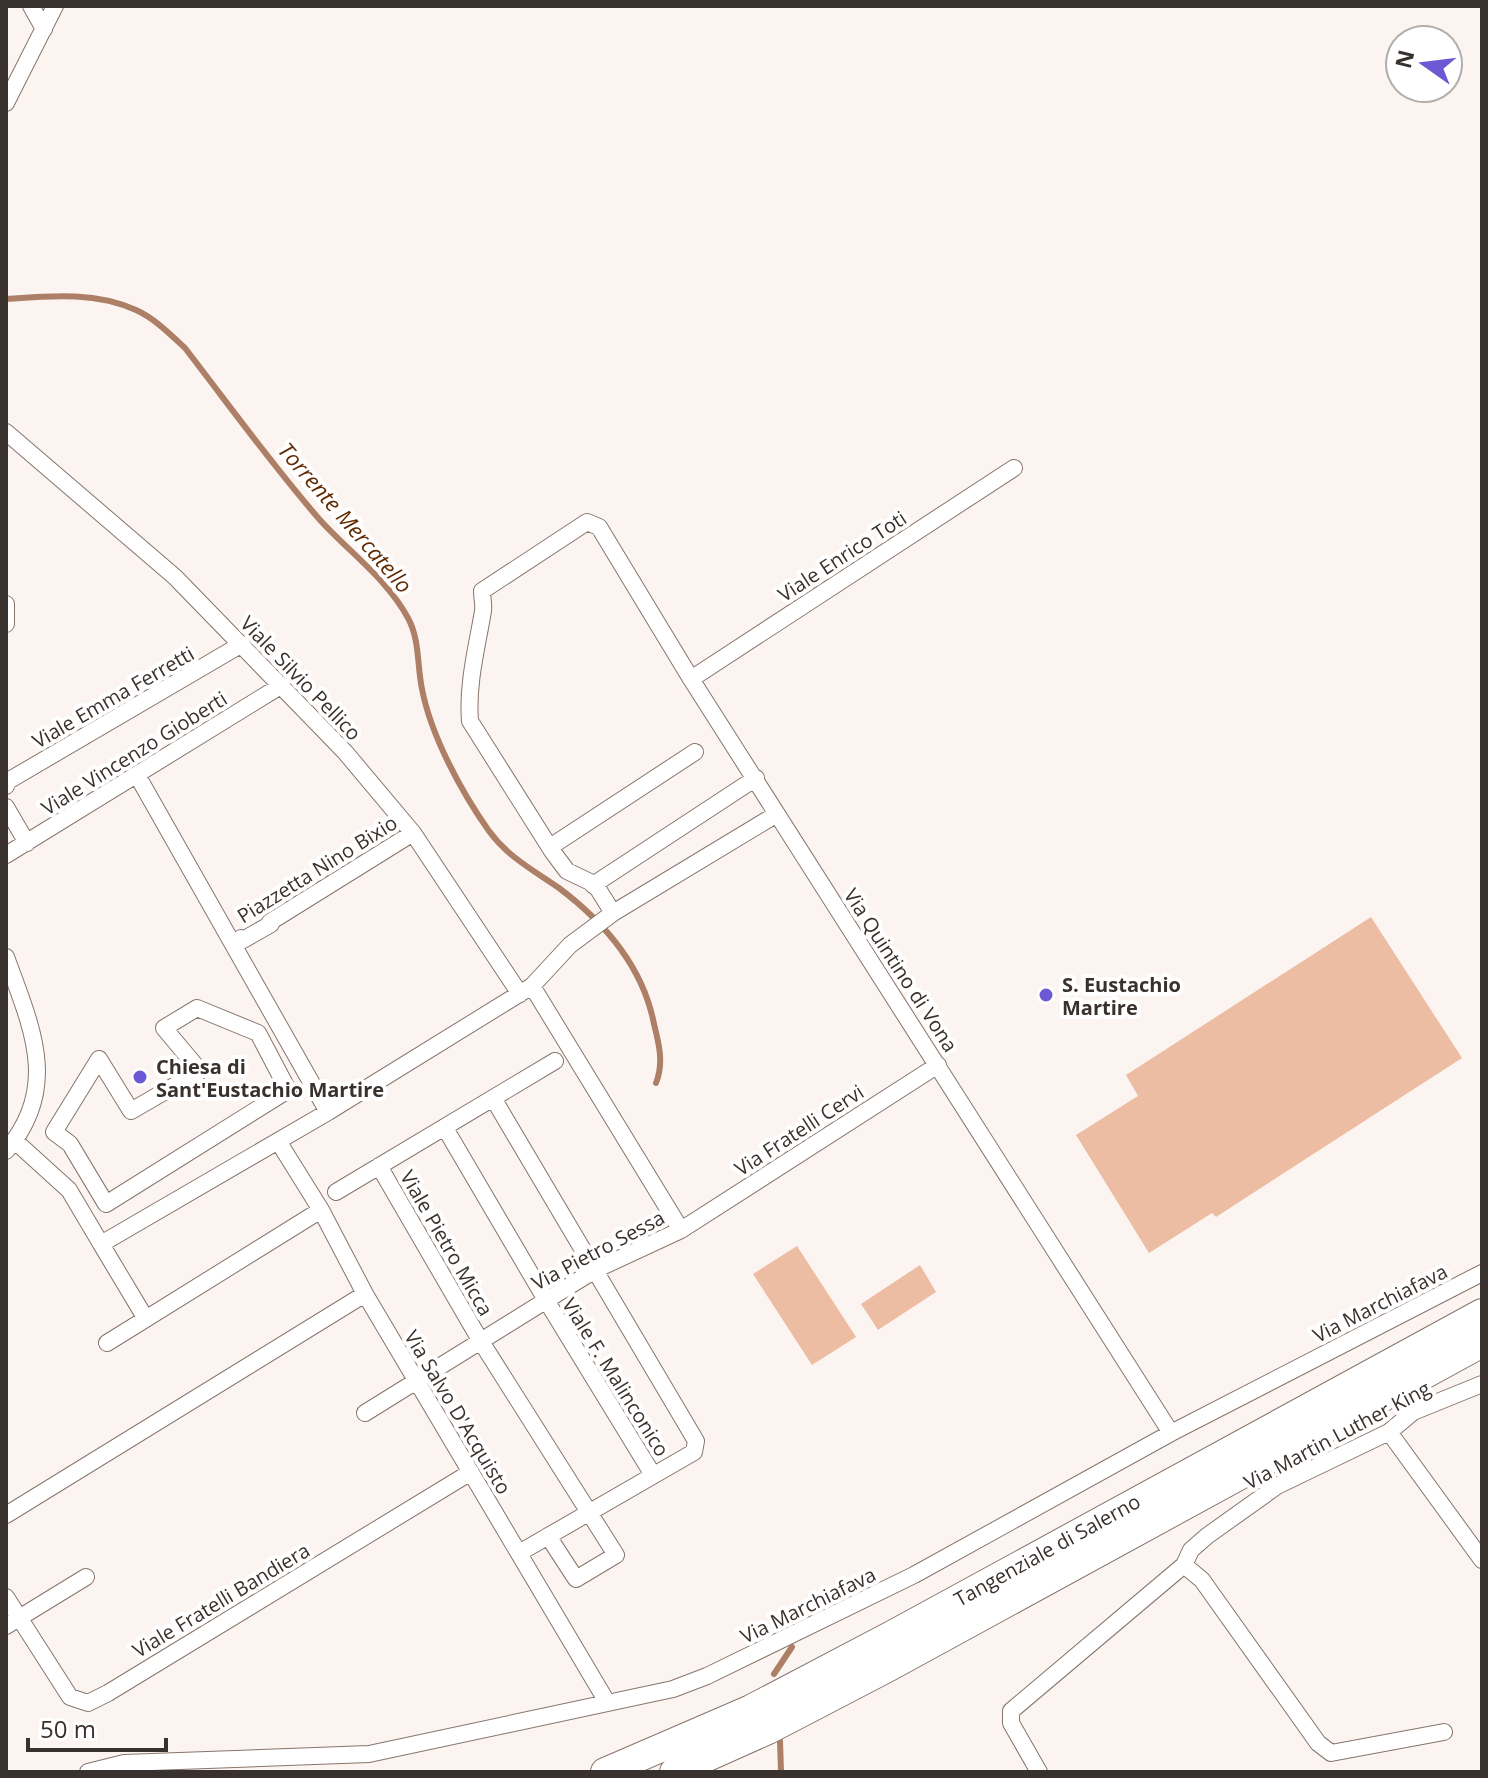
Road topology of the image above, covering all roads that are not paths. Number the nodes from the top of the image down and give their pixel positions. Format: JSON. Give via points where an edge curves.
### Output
{"nodes":[{"id":1,"x":31,"y":6,"type":"edge"},
{"id":2,"x":55,"y":6,"type":"edge"},
{"id":3,"x":44,"y":29,"type":"junction"},
{"id":4,"x":6,"y":103,"type":"edge"},
{"id":5,"x":6,"y":432,"type":"edge"},
{"id":6,"x":1014,"y":468,"type":"dead end"},
{"id":7,"x":6,"y":604,"type":"edge"},
{"id":8,"x":6,"y":624,"type":"edge"},
{"id":9,"x":242,"y":644,"type":"junction"},
{"id":10,"x":691,"y":679,"type":"junction"},
{"id":11,"x":282,"y":685,"type":"junction"},
{"id":12,"x":695,"y":752,"type":"dead end"},
{"id":13,"x":137,"y":775,"type":"junction"},
{"id":14,"x":756,"y":778,"type":"junction"},
{"id":15,"x":6,"y":786,"type":"edge"},
{"id":16,"x":6,"y":807,"type":"edge"},
{"id":17,"x":777,"y":814,"type":"junction"},
{"id":18,"x":413,"y":833,"type":"junction"},
{"id":19,"x":27,"y":843,"type":"junction"},
{"id":20,"x":550,"y":847,"type":"junction"},
{"id":21,"x":6,"y":855,"type":"edge"},
{"id":22,"x":593,"y":885,"type":"junction"},
{"id":23,"x":613,"y":913,"type":"junction"},
{"id":24,"x":237,"y":941,"type":"junction"},
{"id":25,"x":6,"y":957,"type":"edge"},
{"id":26,"x":526,"y":990,"type":"junction"},
{"id":27,"x":555,"y":1061,"type":"dead end"},
{"id":28,"x":938,"y":1065,"type":"junction"},
{"id":29,"x":493,"y":1098,"type":"junction"},
{"id":30,"x":328,"y":1112,"type":"junction"},
{"id":31,"x":445,"y":1128,"type":"junction"},
{"id":32,"x":278,"y":1141,"type":"junction"},
{"id":33,"x":10,"y":1146,"type":"edge"},
{"id":34,"x":379,"y":1166,"type":"junction"},
{"id":35,"x":336,"y":1192,"type":"dead end"},
{"id":36,"x":106,"y":1204,"type":"joint"},
{"id":37,"x":321,"y":1210,"type":"junction"},
{"id":38,"x":681,"y":1230,"type":"junction"},
{"id":39,"x":101,"y":1244,"type":"junction"},
{"id":40,"x":595,"y":1270,"type":"junction"},
{"id":41,"x":1482,"y":1273,"type":"edge"},
{"id":42,"x":365,"y":1294,"type":"junction"},
{"id":43,"x":546,"y":1300,"type":"junction"},
{"id":44,"x":1482,"y":1313,"type":"edge"},
{"id":45,"x":146,"y":1319,"type":"junction"},
{"id":46,"x":480,"y":1340,"type":"junction"},
{"id":47,"x":107,"y":1343,"type":"dead end"},
{"id":48,"x":1482,"y":1343,"type":"edge"},
{"id":49,"x":415,"y":1380,"type":"junction"},
{"id":50,"x":1482,"y":1384,"type":"edge"},
{"id":51,"x":365,"y":1413,"type":"dead end"},
{"id":52,"x":1389,"y":1432,"type":"junction"},
{"id":53,"x":1171,"y":1433,"type":"junction"},
{"id":54,"x":471,"y":1472,"type":"junction"},
{"id":55,"x":653,"y":1475,"type":"junction"},
{"id":56,"x":588,"y":1513,"type":"junction"},
{"id":57,"x":6,"y":1515,"type":"edge"},
{"id":58,"x":548,"y":1536,"type":"junction"},
{"id":59,"x":519,"y":1553,"type":"junction"},
{"id":60,"x":1482,"y":1560,"type":"edge"},
{"id":61,"x":1184,"y":1565,"type":"junction"},
{"id":62,"x":86,"y":1577,"type":"dead end"},
{"id":63,"x":6,"y":1597,"type":"edge"},
{"id":64,"x":12,"y":1622,"type":"edge"},
{"id":65,"x":607,"y":1702,"type":"junction"},
{"id":66,"x":1444,"y":1732,"type":"dead end"},
{"id":67,"x":88,"y":1772,"type":"edge"},
{"id":68,"x":605,"y":1772,"type":"edge"},
{"id":69,"x":674,"y":1772,"type":"edge"},
{"id":70,"x":1039,"y":1772,"type":"edge"}],
"edges":[{"from":1,"to":3,"type":"street"},
{"from":2,"to":3,"type":"street"},
{"from":3,"to":4,"type":"street"},
{"from":5,"to":9,"type":"street","name":"Viale Silvio Pellico","via":[[175,577]]},
{"from":6,"to":10,"type":"street","name":"Viale Enrico Toti"},
{"from":7,"to":8,"type":"street"},
{"from":9,"to":11,"type":"street","name":"Viale Silvio Pellico"},
{"from":9,"to":15,"type":"street","name":"Viale Emma Ferretti"},
{"from":10,"to":14,"type":"street","name":"Via Quintino di Vona"},
{"from":10,"to":20,"type":"street","name":"Via Quintino di Vona","via":[[599,527],[587,522],[482,591],[470,721]]},
{"from":11,"to":13,"type":"street","name":"Viale Vincenzo Gioberti"},
{"from":11,"to":18,"type":"street","name":"Viale Silvio Pellico"},
{"from":12,"to":20,"type":"street"},
{"from":13,"to":19,"type":"street","name":"Viale Vincenzo Gioberti"},
{"from":13,"to":24,"type":"street"},
{"from":14,"to":17,"type":"street","name":"Via Quintino di Vona"},
{"from":14,"to":22,"type":"street"},
{"from":16,"to":19,"type":"street"},
{"from":17,"to":23,"type":"street"},
{"from":17,"to":28,"type":"street","name":"Via Quintino di Vona"},
{"from":18,"to":24,"type":"street","name":"Piazzetta Nino Bixio"},
{"from":18,"to":26,"type":"street","name":"Viale Silvio Pellico"},
{"from":19,"to":21,"type":"street","name":"Viale Vincenzo Gioberti"},
{"from":20,"to":22,"type":"street","via":[[567,871]]},
{"from":22,"to":23,"type":"street"},
{"from":23,"to":26,"type":"street","via":[[570,945]]},
{"from":24,"to":30,"type":"street"},
{"from":25,"to":33,"type":"street","via":[[37,1057],[36,1098]]},
{"from":26,"to":30,"type":"street"},
{"from":26,"to":38,"type":"street","name":"Via Pietro Sessa"},
{"from":27,"to":29,"type":"street"},
{"from":28,"to":38,"type":"street","name":"Via Fratelli Cervi"},
{"from":28,"to":53,"type":"street","name":"Via Quintino di Vona"},
{"from":29,"to":31,"type":"street"},
{"from":29,"to":40,"type":"street"},
{"from":30,"to":32,"type":"street"},
{"from":31,"to":34,"type":"street"},
{"from":31,"to":43,"type":"street","name":"Viale F. Malinconico"},
{"from":32,"to":37,"type":"street","name":"Via Salvo D'Acquisto"},
{"from":32,"to":39,"type":"street"},
{"from":33,"to":39,"type":"street","via":[[69,1190]]},
{"from":34,"to":35,"type":"street"},
{"from":34,"to":46,"type":"street","name":"Viale Pietro Micca"},
{"from":36,"to":36,"type":"street","via":[[288,1090],[258,1033],[197,1008],[164,1028],[200,1071],[131,1111],[99,1059],[54,1132],[70,1144]]},
{"from":37,"to":42,"type":"street","name":"Via Salvo D'Acquisto"},
{"from":37,"to":45,"type":"street"},
{"from":38,"to":40,"type":"street","name":"Via Pietro Sessa"},
{"from":39,"to":45,"type":"street"},
{"from":40,"to":43,"type":"street","name":"Via Pietro Sessa"},
{"from":40,"to":55,"type":"street","via":[[696,1441],[694,1452]]},
{"from":41,"to":53,"type":"street","name":"Via Marchiafava"},
{"from":42,"to":49,"type":"street","name":"Via Salvo D'Acquisto"},
{"from":42,"to":57,"type":"street"},
{"from":43,"to":46,"type":"street","name":"Via Pietro Sessa"},
{"from":43,"to":55,"type":"street","name":"Viale F. Malinconico"},
{"from":44,"to":68,"type":"highway","name":"Tangenziale di Salerno","via":[[751,1709]]},
{"from":45,"to":47,"type":"street"},
{"from":46,"to":49,"type":"street","name":"Via Pietro Sessa"},
{"from":46,"to":56,"type":"street","name":"Viale Pietro Micca"},
{"from":48,"to":69,"type":"highway","name":"Tangenziale di Salerno","via":[[887,1668]]},
{"from":49,"to":51,"type":"street","name":"Via Pietro Sessa"},
{"from":49,"to":54,"type":"street","name":"Via Salvo D'Acquisto"},
{"from":50,"to":52,"type":"street","name":"Via Martin Luther King","via":[[1413,1412]]},
{"from":52,"to":60,"type":"street"},
{"from":52,"to":61,"type":"street","name":"Via Martin Luther King","via":[[1277,1486],[1207,1536]]},
{"from":53,"to":65,"type":"street","name":"Via Marchiafava","via":[[914,1575],[720,1670],[673,1689]]},
{"from":54,"to":59,"type":"street","name":"Via Salvo D'Acquisto"},
{"from":54,"to":64,"type":"street","name":"Viale Fratelli Bandiera","via":[[88,1703],[70,1697]]},
{"from":55,"to":56,"type":"street"},
{"from":56,"to":58,"type":"street"},
{"from":56,"to":58,"type":"street","name":"Viale Pietro Micca","via":[[616,1555],[576,1579]]},
{"from":58,"to":59,"type":"street"},
{"from":59,"to":65,"type":"street","name":"Via Salvo D'Acquisto"},
{"from":61,"to":66,"type":"street","via":[[1202,1580],[1318,1743],[1331,1753]]},
{"from":61,"to":70,"type":"street","name":"Via Martin Luther King","via":[[1011,1711],[1015,1731]]},
{"from":62,"to":64,"type":"street"},
{"from":63,"to":64,"type":"street","name":"Viale Fratelli Bandiera"},
{"from":65,"to":67,"type":"street","name":"Via Marchiafava","via":[[369,1754],[124,1763]]}]}
